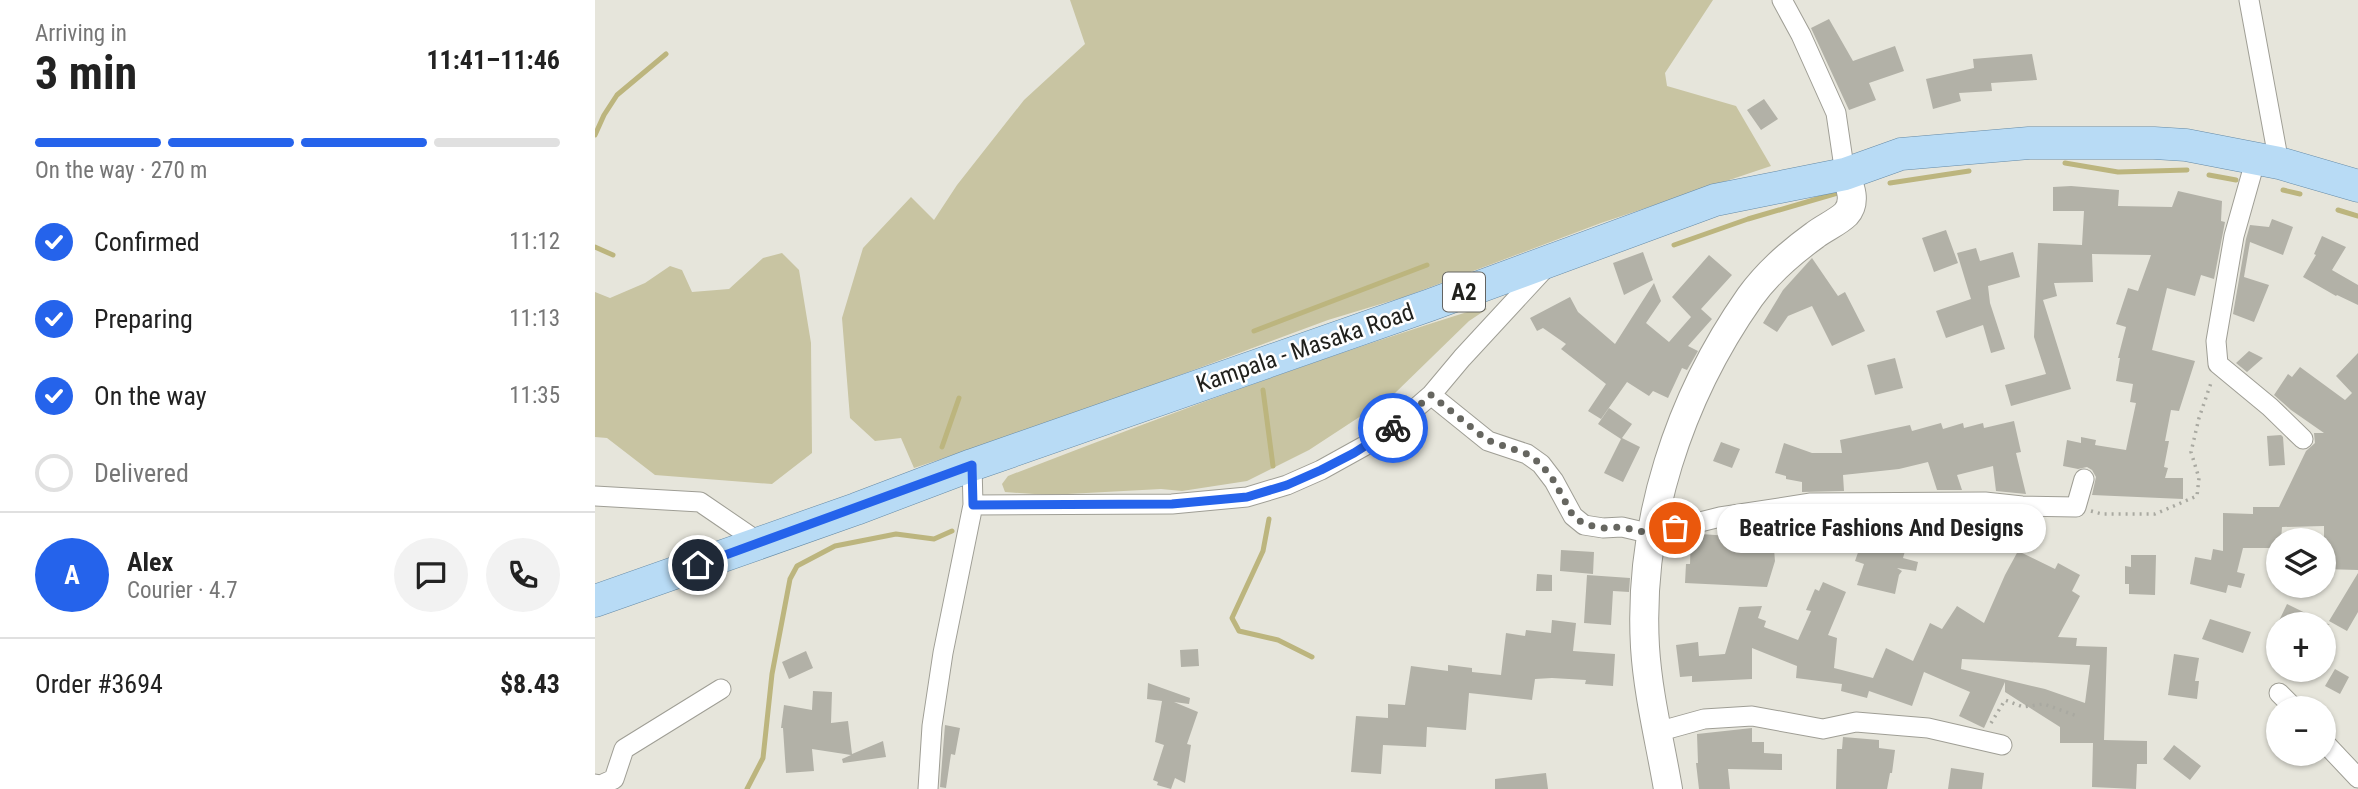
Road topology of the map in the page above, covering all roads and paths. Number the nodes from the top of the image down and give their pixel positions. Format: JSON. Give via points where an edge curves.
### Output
{"nodes":[{"id":1,"x":1782,"y":0,"type":"edge"},
{"id":2,"x":2249,"y":0,"type":"edge"},
{"id":3,"x":2267,"y":160,"type":"junction"},
{"id":4,"x":1845,"y":174,"type":"junction"},
{"id":5,"x":2358,"y":186,"type":"edge"},
{"id":6,"x":1553,"y":258,"type":"junction"},
{"id":7,"x":2218,"y":364,"type":"junction"},
{"id":8,"x":1431,"y":395,"type":"junction"},
{"id":9,"x":2302,"y":439,"type":"dead end"},
{"id":10,"x":972,"y":465,"type":"junction"},
{"id":11,"x":2084,"y":479,"type":"dead end"},
{"id":12,"x":595,"y":496,"type":"edge"},
{"id":13,"x":973,"y":505,"type":"junction"},
{"id":14,"x":2076,"y":508,"type":"junction"},
{"id":15,"x":1652,"y":534,"type":"junction"},
{"id":16,"x":761,"y":543,"type":"junction"},
{"id":17,"x":595,"y":601,"type":"edge"},
{"id":18,"x":721,"y":689,"type":"dead end"},
{"id":19,"x":2077,"y":716,"type":"dead end"},
{"id":20,"x":1657,"y":732,"type":"junction"},
{"id":21,"x":1981,"y":740,"type":"junction"},
{"id":22,"x":2003,"y":745,"type":"dead end"},
{"id":23,"x":2336,"y":755,"type":"edge"},
{"id":24,"x":2358,"y":778,"type":"edge"},
{"id":25,"x":595,"y":784,"type":"edge"},
{"id":26,"x":928,"y":789,"type":"edge"},
{"id":27,"x":1668,"y":789,"type":"edge"}],
"edges":[{"from":1,"to":4,"type":"street","via":[[1836,113]]},
{"from":2,"to":3,"type":"street"},
{"from":3,"to":4,"type":"main road","name":"Kampala - Masaka Road","number":"A2","via":[[2186,145],[2029,143],[1901,155]]},
{"from":3,"to":5,"type":"main road","name":"Kampala - Masaka Road","number":"A2"},
{"from":3,"to":7,"type":"street","via":[[2234,236],[2216,341]]},
{"from":4,"to":6,"type":"main road","name":"Kampala - Masaka Road","number":"A2","via":[[1715,200]]},
{"from":4,"to":15,"type":"street","via":[[1852,192],[1846,213],[1785,258],[1757,288],[1721,341],[1670,457]]},
{"from":6,"to":8,"type":"street"},
{"from":6,"to":10,"type":"main road","name":"Kampala - Masaka Road","number":"A2"},
{"from":7,"to":9,"type":"street"},
{"from":7,"to":14,"type":"path","via":[[2191,452],[2200,478],[2197,496],[2155,514],[2102,514]]},
{"from":8,"to":13,"type":"street","via":[[1386,434],[1354,453],[1287,485],[1247,497],[1172,504]]},
{"from":8,"to":15,"type":"street","via":[[1487,440],[1541,464],[1573,516],[1584,524]]},
{"from":10,"to":13,"type":"street"},
{"from":10,"to":16,"type":"main road","name":"Kampala - Masaka Road","number":"A2"},
{"from":11,"to":14,"type":"street"},
{"from":12,"to":16,"type":"street","via":[[700,502]]},
{"from":13,"to":26,"type":"street","via":[[943,653]]},
{"from":14,"to":15,"type":"street","via":[[1985,502],[1811,503],[1720,517]]},
{"from":15,"to":20,"type":"street","via":[[1645,648]]},
{"from":16,"to":17,"type":"main road","name":"Kampala - Masaka Road","number":"A2"},
{"from":18,"to":25,"type":"street","via":[[624,749],[614,779]]},
{"from":19,"to":21,"type":"path","via":[[2045,704],[2023,707],[2005,700]]},
{"from":20,"to":21,"type":"street","via":[[1704,719],[1752,716],[1823,729],[1856,722],[1928,728]]},
{"from":20,"to":27,"type":"street"},
{"from":21,"to":22,"type":"street"},
{"from":23,"to":24,"type":"street"}]}
